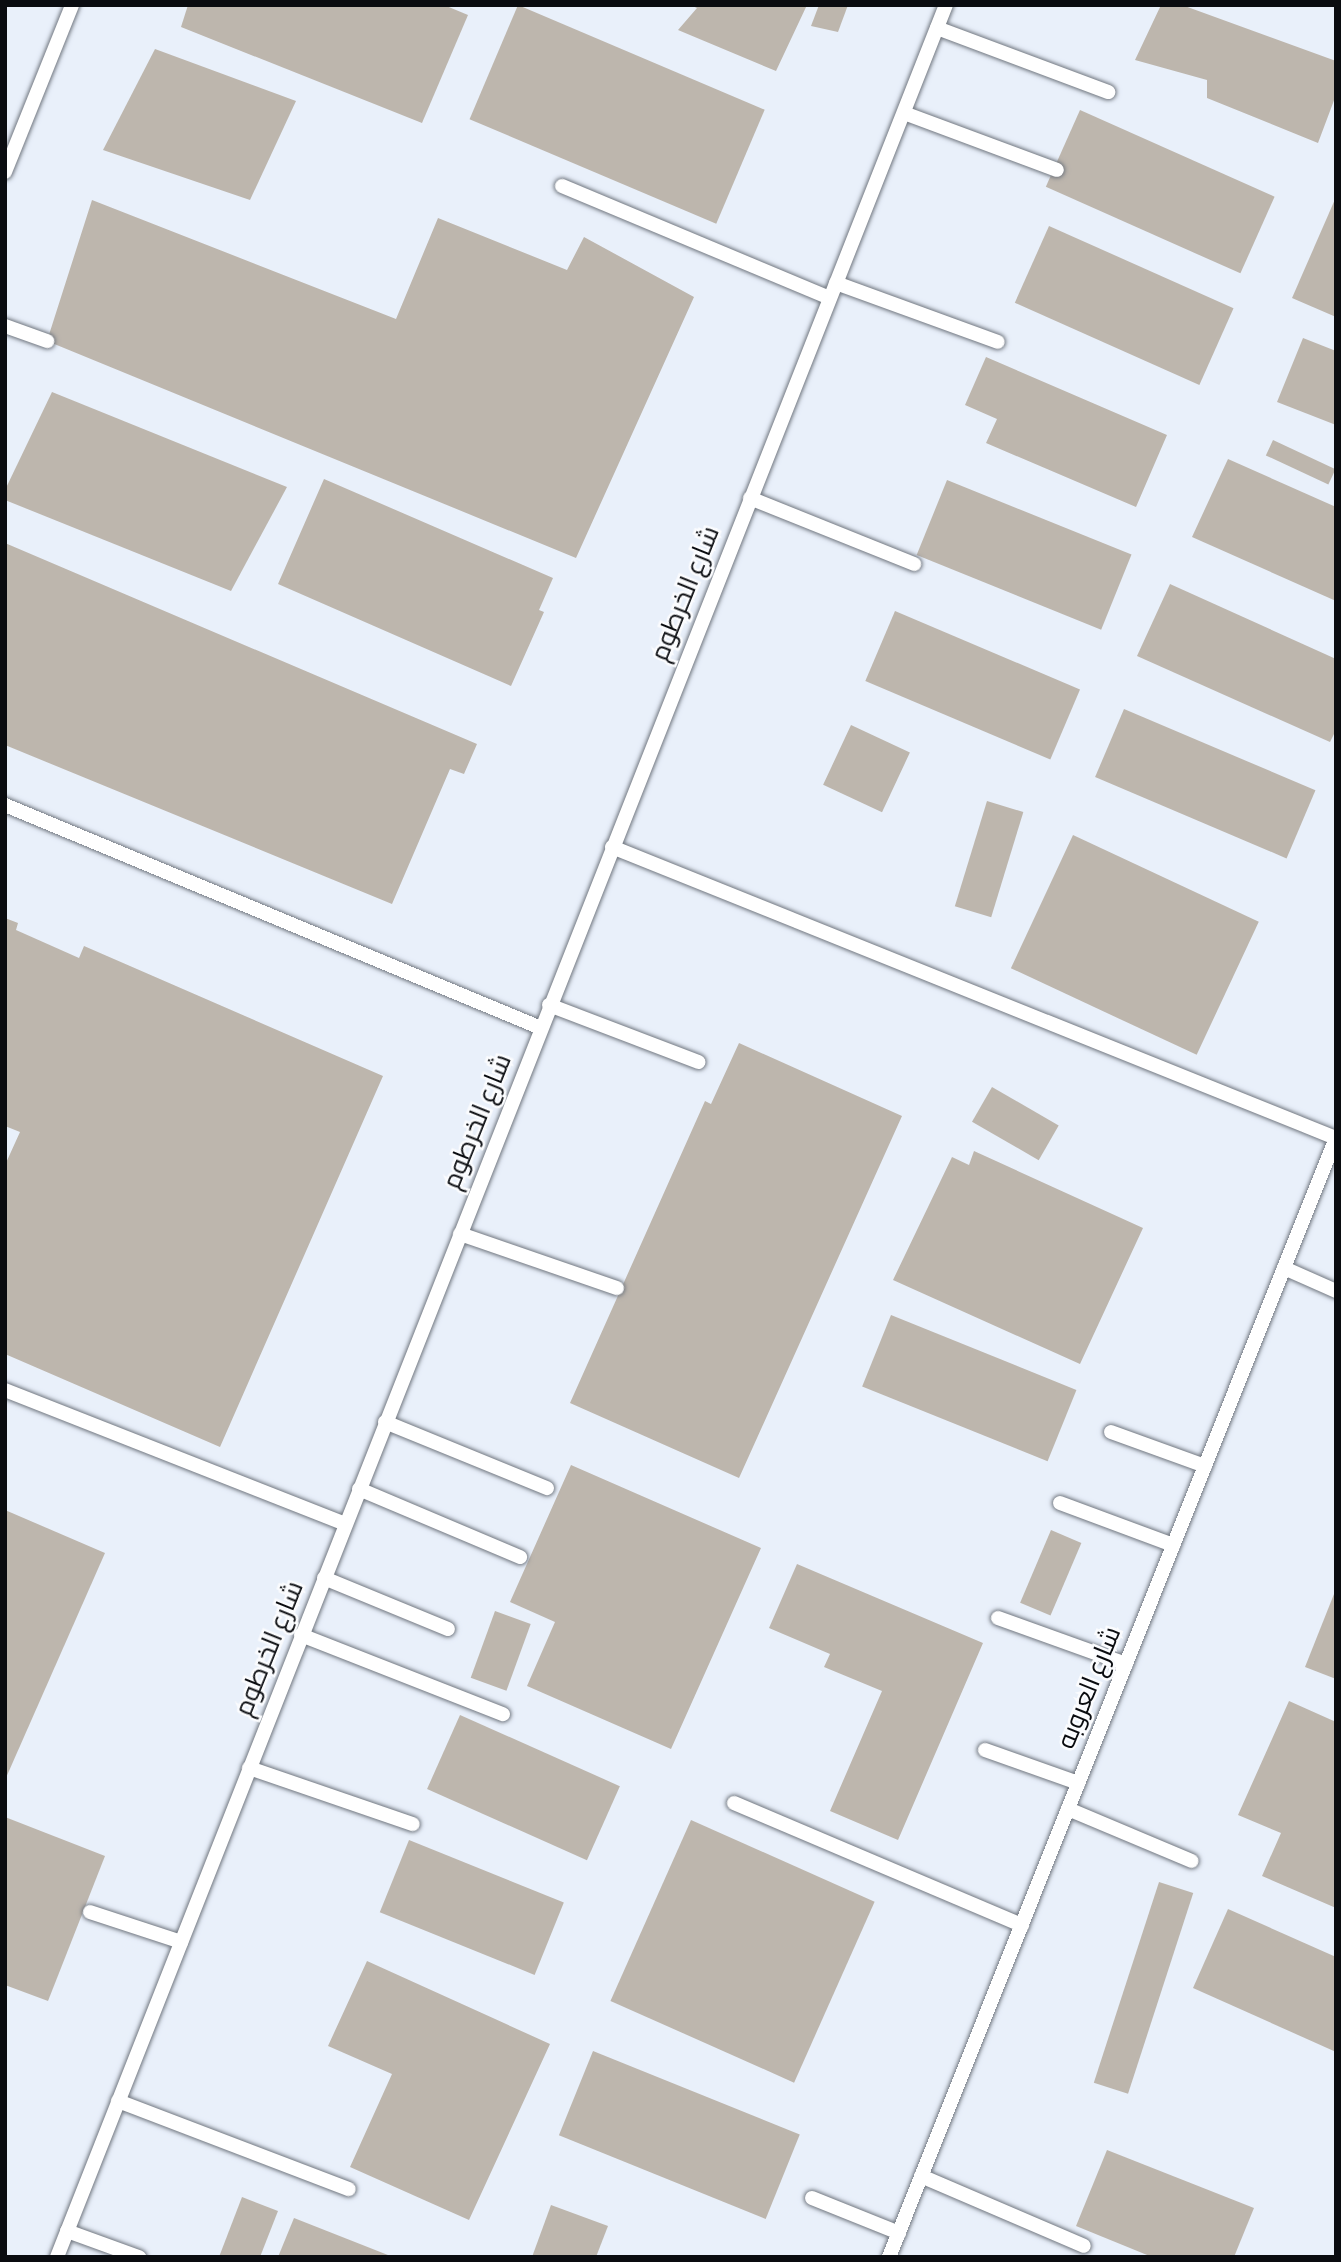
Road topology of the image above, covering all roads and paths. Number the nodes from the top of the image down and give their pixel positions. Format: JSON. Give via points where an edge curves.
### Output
{"nodes":[{"id":1,"x":72,"y":5,"type":"edge"},
{"id":2,"x":946,"y":5,"type":"edge"},
{"id":3,"x":937,"y":28,"type":"junction"},
{"id":4,"x":1108,"y":92,"type":"dead end"},
{"id":5,"x":904,"y":113,"type":"junction"},
{"id":6,"x":1057,"y":170,"type":"dead end"},
{"id":7,"x":5,"y":172,"type":"edge"},
{"id":8,"x":562,"y":186,"type":"dead end"},
{"id":9,"x":836,"y":283,"type":"junction"},
{"id":10,"x":830,"y":298,"type":"junction"},
{"id":11,"x":5,"y":326,"type":"edge"},
{"id":12,"x":47,"y":341,"type":"dead end"},
{"id":13,"x":998,"y":342,"type":"dead end"},
{"id":14,"x":750,"y":498,"type":"junction"},
{"id":15,"x":914,"y":564,"type":"dead end"},
{"id":16,"x":5,"y":805,"type":"edge"},
{"id":17,"x":612,"y":847,"type":"junction"},
{"id":18,"x":550,"y":1005,"type":"junction"},
{"id":19,"x":541,"y":1028,"type":"junction"},
{"id":20,"x":698,"y":1062,"type":"dead end"},
{"id":21,"x":1336,"y":1138,"type":"edge"},
{"id":22,"x":460,"y":1234,"type":"junction"},
{"id":23,"x":1284,"y":1268,"type":"junction"},
{"id":24,"x":617,"y":1288,"type":"dead end"},
{"id":25,"x":1336,"y":1291,"type":"edge"},
{"id":26,"x":5,"y":1390,"type":"edge"},
{"id":27,"x":385,"y":1422,"type":"junction"},
{"id":28,"x":1111,"y":1432,"type":"dead end"},
{"id":29,"x":1205,"y":1466,"type":"junction"},
{"id":30,"x":547,"y":1488,"type":"dead end"},
{"id":31,"x":359,"y":1489,"type":"junction"},
{"id":32,"x":1060,"y":1503,"type":"dead end"},
{"id":33,"x":345,"y":1524,"type":"junction"},
{"id":34,"x":1173,"y":1545,"type":"junction"},
{"id":35,"x":520,"y":1557,"type":"dead end"},
{"id":36,"x":324,"y":1578,"type":"junction"},
{"id":37,"x":998,"y":1618,"type":"dead end"},
{"id":38,"x":448,"y":1629,"type":"dead end"},
{"id":39,"x":301,"y":1635,"type":"junction"},
{"id":40,"x":1126,"y":1664,"type":"junction"},
{"id":41,"x":503,"y":1714,"type":"dead end"},
{"id":42,"x":985,"y":1750,"type":"dead end"},
{"id":43,"x":249,"y":1768,"type":"junction"},
{"id":44,"x":1078,"y":1783,"type":"junction"},
{"id":45,"x":734,"y":1803,"type":"dead end"},
{"id":46,"x":1068,"y":1809,"type":"junction"},
{"id":47,"x":413,"y":1824,"type":"dead end"},
{"id":48,"x":1192,"y":1860,"type":"dead end"},
{"id":49,"x":90,"y":1912,"type":"dead end"},
{"id":50,"x":1022,"y":1925,"type":"junction"},
{"id":51,"x":181,"y":1942,"type":"junction"},
{"id":52,"x":118,"y":2101,"type":"junction"},
{"id":53,"x":921,"y":2176,"type":"junction"},
{"id":54,"x":349,"y":2189,"type":"dead end"},
{"id":55,"x":812,"y":2198,"type":"dead end"},
{"id":56,"x":67,"y":2231,"type":"junction"},
{"id":57,"x":899,"y":2233,"type":"junction"},
{"id":58,"x":1084,"y":2246,"type":"dead end"},
{"id":59,"x":57,"y":2257,"type":"edge"},
{"id":60,"x":139,"y":2257,"type":"edge"},
{"id":61,"x":889,"y":2257,"type":"edge"}],
"edges":[{"from":1,"to":7,"type":"lane"},
{"from":2,"to":3,"type":"lane","name":"شارع الخرطوم"},
{"from":3,"to":4,"type":"lane"},
{"from":3,"to":5,"type":"lane","name":"شارع الخرطوم"},
{"from":5,"to":6,"type":"lane"},
{"from":5,"to":9,"type":"lane","name":"شارع الخرطوم"},
{"from":8,"to":10,"type":"lane"},
{"from":9,"to":10,"type":"lane","name":"شارع الخرطوم"},
{"from":9,"to":13,"type":"lane"},
{"from":10,"to":14,"type":"lane","name":"شارع الخرطوم"},
{"from":11,"to":12,"type":"lane"},
{"from":14,"to":15,"type":"lane"},
{"from":14,"to":17,"type":"lane","name":"شارع الخرطوم"},
{"from":16,"to":19,"type":"lane"},
{"from":17,"to":18,"type":"lane","name":"شارع الخرطوم"},
{"from":17,"to":21,"type":"lane"},
{"from":18,"to":19,"type":"lane","name":"شارع الخرطوم"},
{"from":18,"to":20,"type":"lane"},
{"from":19,"to":22,"type":"lane","name":"شارع الخرطوم"},
{"from":21,"to":23,"type":"lane","name":"شارع العروبه"},
{"from":22,"to":24,"type":"lane"},
{"from":22,"to":27,"type":"lane","name":"شارع الخرطوم"},
{"from":23,"to":25,"type":"lane"},
{"from":23,"to":29,"type":"lane","name":"شارع العروبه"},
{"from":26,"to":33,"type":"lane"},
{"from":27,"to":30,"type":"lane"},
{"from":27,"to":31,"type":"lane","name":"شارع الخرطوم"},
{"from":28,"to":29,"type":"lane"},
{"from":29,"to":34,"type":"lane","name":"شارع العروبه"},
{"from":31,"to":33,"type":"lane","name":"شارع الخرطوم"},
{"from":31,"to":35,"type":"lane"},
{"from":32,"to":34,"type":"lane"},
{"from":33,"to":36,"type":"lane","name":"شارع الخرطوم"},
{"from":34,"to":40,"type":"lane","name":"شارع العروبه"},
{"from":36,"to":38,"type":"lane"},
{"from":36,"to":39,"type":"lane","name":"شارع الخرطوم"},
{"from":37,"to":40,"type":"lane"},
{"from":39,"to":41,"type":"lane"},
{"from":39,"to":43,"type":"lane","name":"شارع الخرطوم"},
{"from":40,"to":44,"type":"lane","name":"شارع العروبه"},
{"from":42,"to":44,"type":"lane"},
{"from":43,"to":47,"type":"lane"},
{"from":43,"to":51,"type":"lane","name":"شارع الخرطوم"},
{"from":44,"to":46,"type":"lane","name":"شارع العروبه"},
{"from":45,"to":50,"type":"lane"},
{"from":46,"to":48,"type":"lane"},
{"from":46,"to":50,"type":"lane","name":"شارع العروبه"},
{"from":49,"to":51,"type":"lane"},
{"from":50,"to":53,"type":"lane","name":"شارع العروبه"},
{"from":51,"to":52,"type":"lane","name":"شارع الخرطوم"},
{"from":52,"to":54,"type":"lane"},
{"from":52,"to":56,"type":"lane","name":"شارع الخرطوم"},
{"from":53,"to":57,"type":"lane","name":"شارع العروبه"},
{"from":53,"to":58,"type":"lane"},
{"from":55,"to":57,"type":"lane"},
{"from":56,"to":59,"type":"lane","name":"شارع الخرطوم"},
{"from":56,"to":60,"type":"lane"},
{"from":57,"to":61,"type":"lane","name":"شارع العروبه"}]}
